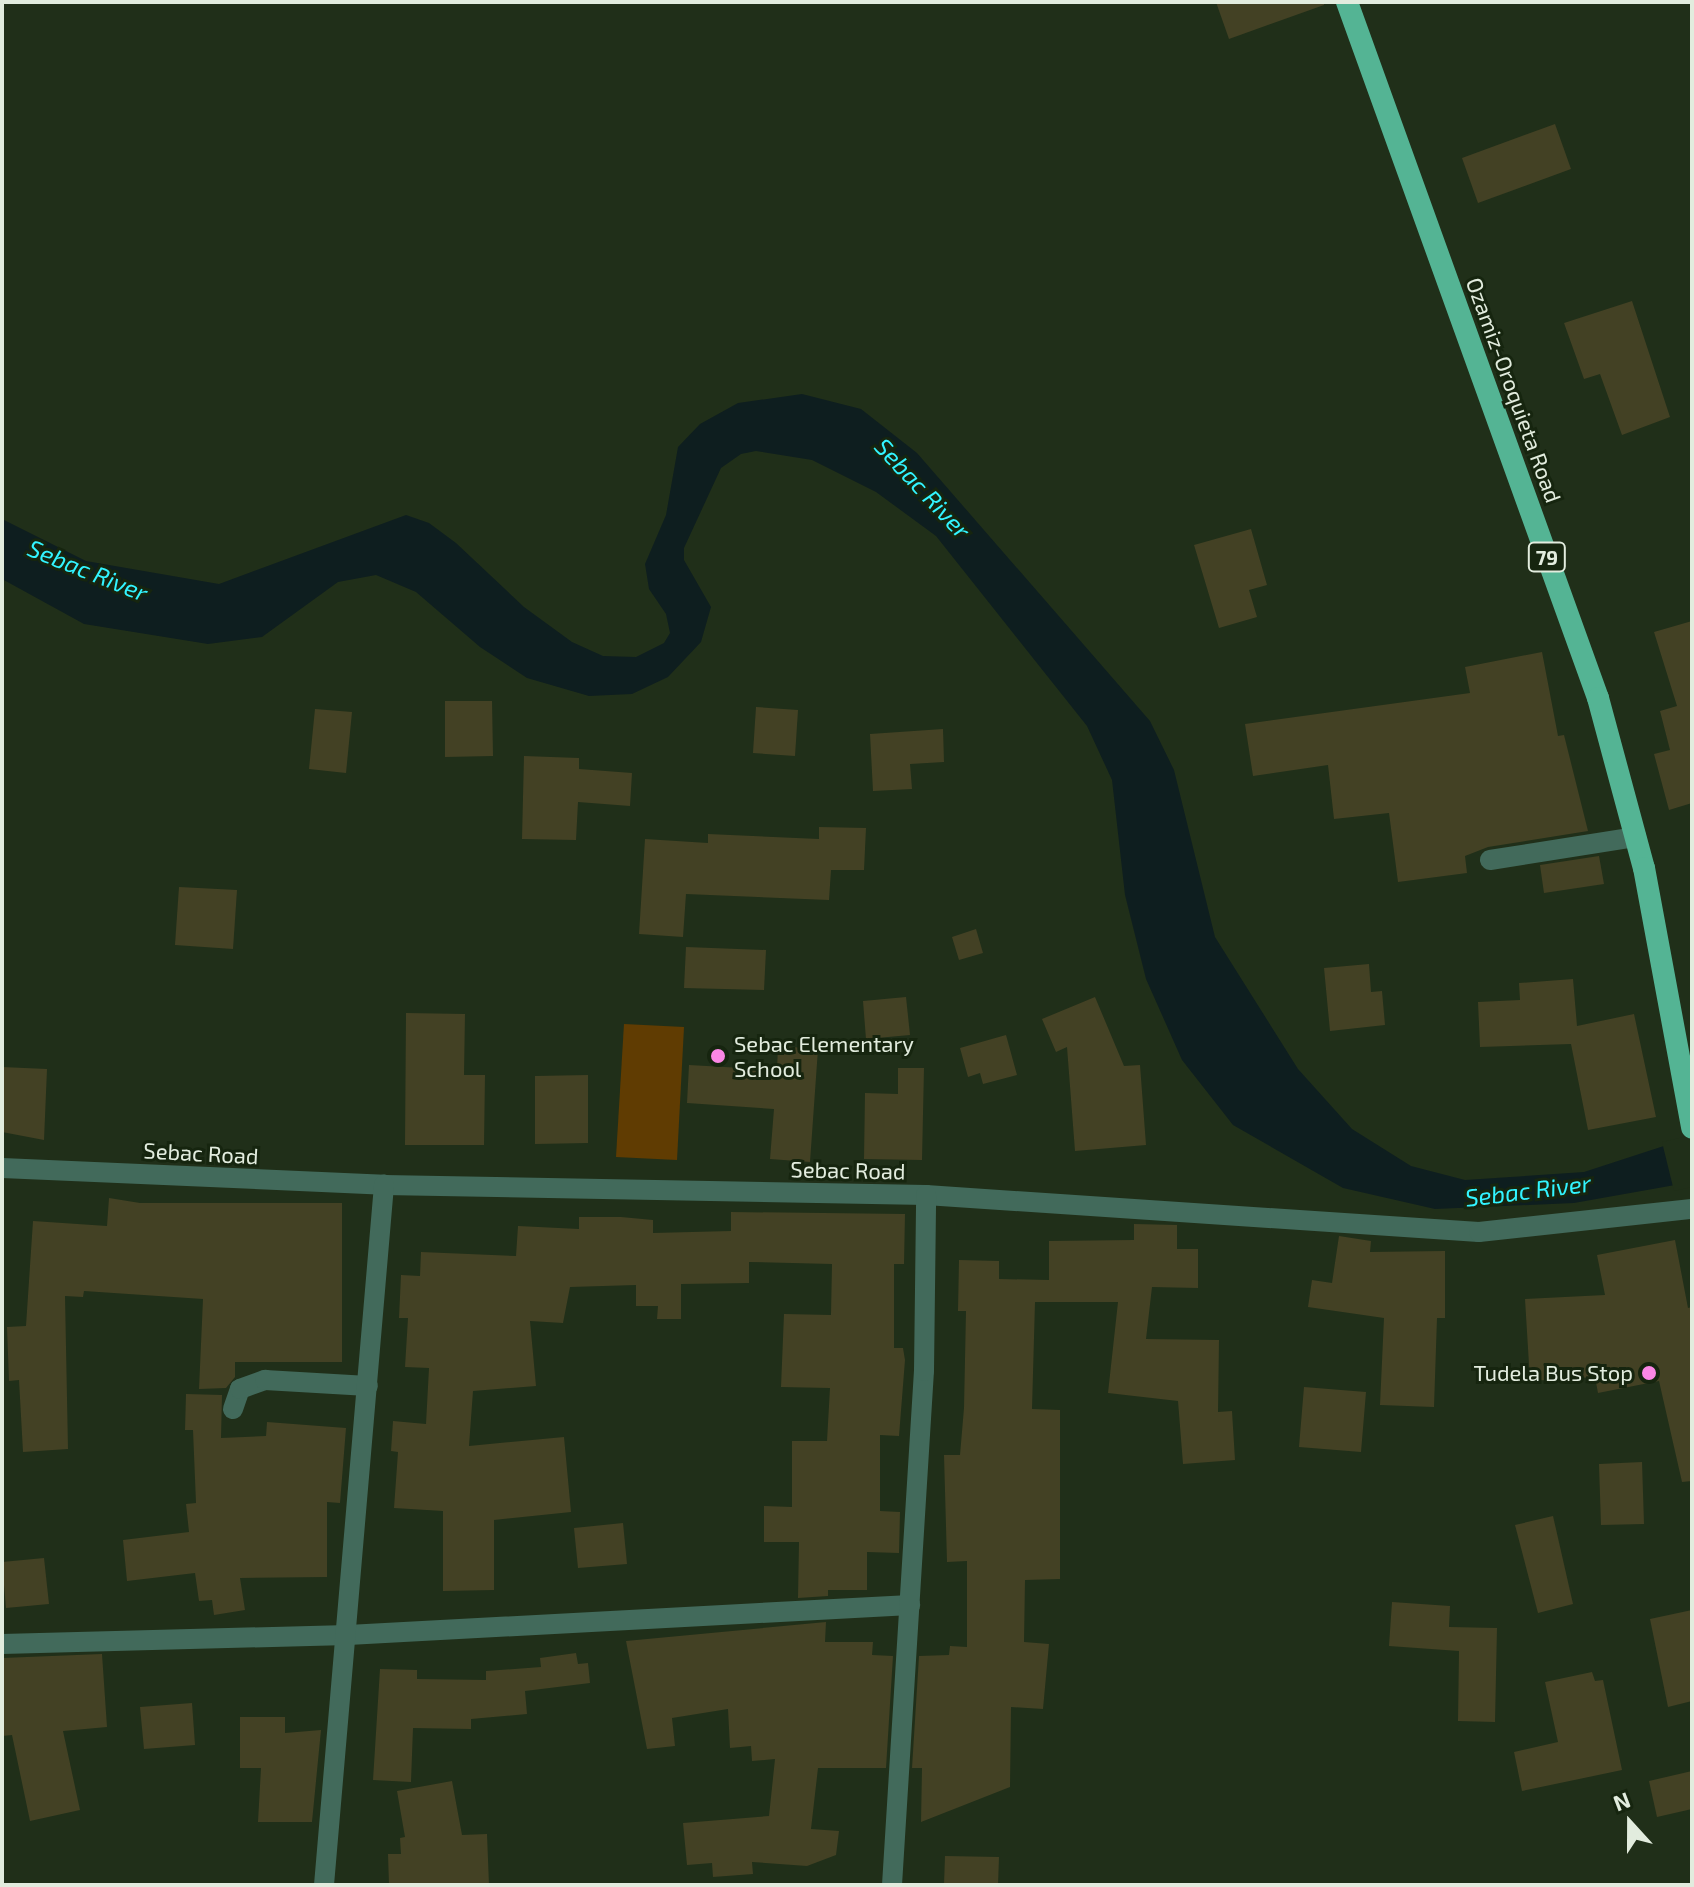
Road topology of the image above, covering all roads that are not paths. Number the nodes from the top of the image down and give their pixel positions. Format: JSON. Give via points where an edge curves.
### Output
{"nodes":[{"id":1,"x":1347,"y":2,"type":"edge"},
{"id":2,"x":1636,"y":837,"type":"junction"},
{"id":3,"x":1490,"y":860,"type":"dead end"},
{"id":4,"x":1692,"y":1128,"type":"edge"},
{"id":5,"x":2,"y":1168,"type":"edge"},
{"id":6,"x":384,"y":1185,"type":"junction"},
{"id":7,"x":926,"y":1195,"type":"junction"},
{"id":8,"x":1692,"y":1209,"type":"edge"},
{"id":9,"x":368,"y":1386,"type":"junction"},
{"id":10,"x":233,"y":1409,"type":"dead end"},
{"id":11,"x":910,"y":1605,"type":"junction"},
{"id":12,"x":348,"y":1635,"type":"junction"},
{"id":13,"x":2,"y":1644,"type":"edge"},
{"id":14,"x":324,"y":1885,"type":"edge"},
{"id":15,"x":892,"y":1885,"type":"edge"}],
"edges":[{"from":1,"to":2,"type":"highway","name":"Ozamiz-Oroquieta Road","number":"79","via":[[1598,698]]},
{"from":2,"to":3,"type":"street"},
{"from":2,"to":4,"type":"highway","name":"Ozamiz-Oroquieta Road","number":"79"},
{"from":5,"to":6,"type":"street","name":"Sebac Road"},
{"from":6,"to":7,"type":"street","name":"Sebac Road"},
{"from":6,"to":9,"type":"street"},
{"from":7,"to":8,"type":"street","name":"Sebac Road","via":[[1479,1232]]},
{"from":7,"to":11,"type":"street","via":[[924,1371]]},
{"from":9,"to":10,"type":"street","via":[[265,1380],[240,1389]]},
{"from":9,"to":12,"type":"street"},
{"from":11,"to":12,"type":"street"},
{"from":11,"to":15,"type":"street"},
{"from":12,"to":13,"type":"street"},
{"from":12,"to":14,"type":"street"}]}
